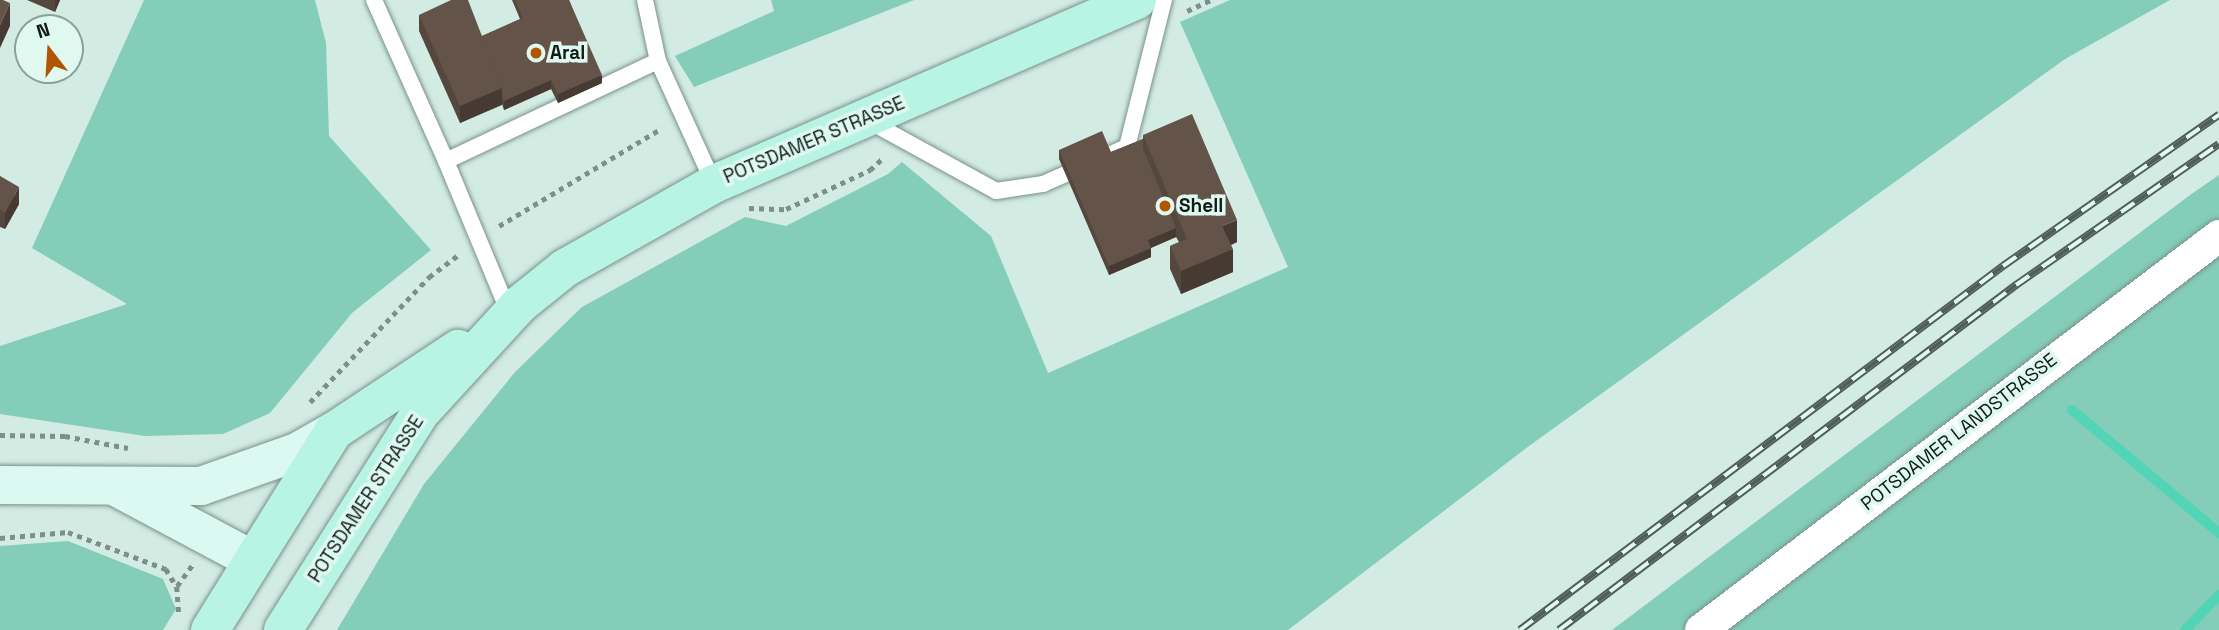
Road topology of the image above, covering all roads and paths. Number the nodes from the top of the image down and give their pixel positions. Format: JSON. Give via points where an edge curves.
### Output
{"nodes":[{"id":1,"x":374,"y":0,"type":"edge"},
{"id":2,"x":645,"y":0,"type":"edge"},
{"id":3,"x":1137,"y":0,"type":"edge"},
{"id":4,"x":1164,"y":0,"type":"edge"},
{"id":5,"x":658,"y":61,"type":"junction"},
{"id":6,"x":682,"y":117,"type":"junction"},
{"id":7,"x":865,"y":118,"type":"junction"},
{"id":8,"x":902,"y":140,"type":"junction"},
{"id":9,"x":446,"y":161,"type":"junction"},
{"id":10,"x":728,"y":196,"type":"junction"},
{"id":11,"x":2219,"y":236,"type":"edge"},
{"id":12,"x":478,"y":241,"type":"junction"},
{"id":13,"x":510,"y":315,"type":"junction"},
{"id":14,"x":303,"y":409,"type":"dead end"},
{"id":15,"x":334,"y":431,"type":"junction"},
{"id":16,"x":0,"y":435,"type":"edge"},
{"id":17,"x":142,"y":451,"type":"dead end"},
{"id":18,"x":107,"y":483,"type":"junction"},
{"id":19,"x":0,"y":485,"type":"edge"},
{"id":20,"x":0,"y":538,"type":"edge"},
{"id":21,"x":253,"y":560,"type":"junction"},
{"id":22,"x":306,"y":590,"type":"junction"},
{"id":23,"x":195,"y":625,"type":"edge"},
{"id":24,"x":283,"y":630,"type":"edge"},
{"id":25,"x":1701,"y":630,"type":"edge"}],
"edges":[{"from":1,"to":9,"type":"lane"},
{"from":2,"to":5,"type":"lane"},
{"from":3,"to":7,"type":"main road","name":"POTSDAMER STRASSE"},
{"from":4,"to":8,"type":"lane","via":[[1127,147],[1043,184],[996,191]]},
{"from":5,"to":6,"type":"lane"},
{"from":5,"to":9,"type":"lane"},
{"from":6,"to":10,"type":"lane"},
{"from":6,"to":12,"type":"path","via":[[531,203]]},
{"from":7,"to":8,"type":"lane"},
{"from":7,"to":10,"type":"main road","name":"POTSDAMER STRASSE"},
{"from":8,"to":10,"type":"path","via":[[870,170],[786,209]]},
{"from":9,"to":12,"type":"lane"},
{"from":10,"to":13,"type":"main road","name":"POTSDAMER STRASSE","via":[[586,255]]},
{"from":11,"to":25,"type":"street","name":"POTSDAMER LANDSTRASSE"},
{"from":12,"to":13,"type":"lane"},
{"from":12,"to":14,"type":"path","via":[[429,276]]},
{"from":13,"to":15,"type":"main road","name":"POTSDAMER STRASSE"},
{"from":13,"to":22,"type":"main road","name":"POTSDAMER STRASSE","via":[[421,412]]},
{"from":15,"to":18,"type":"street","via":[[297,452],[201,486]]},
{"from":15,"to":21,"type":"main road","name":"POTSDAMER STRASSE"},
{"from":16,"to":17,"type":"path","via":[[65,436]]},
{"from":18,"to":19,"type":"street"},
{"from":18,"to":21,"type":"street"},
{"from":20,"to":23,"type":"path","via":[[68,532],[166,569]]},
{"from":21,"to":22,"type":"main road"},
{"from":21,"to":23,"type":"main road","name":"POTSDAMER STRASSE"},
{"from":22,"to":24,"type":"main road","name":"POTSDAMER STRASSE"}]}
